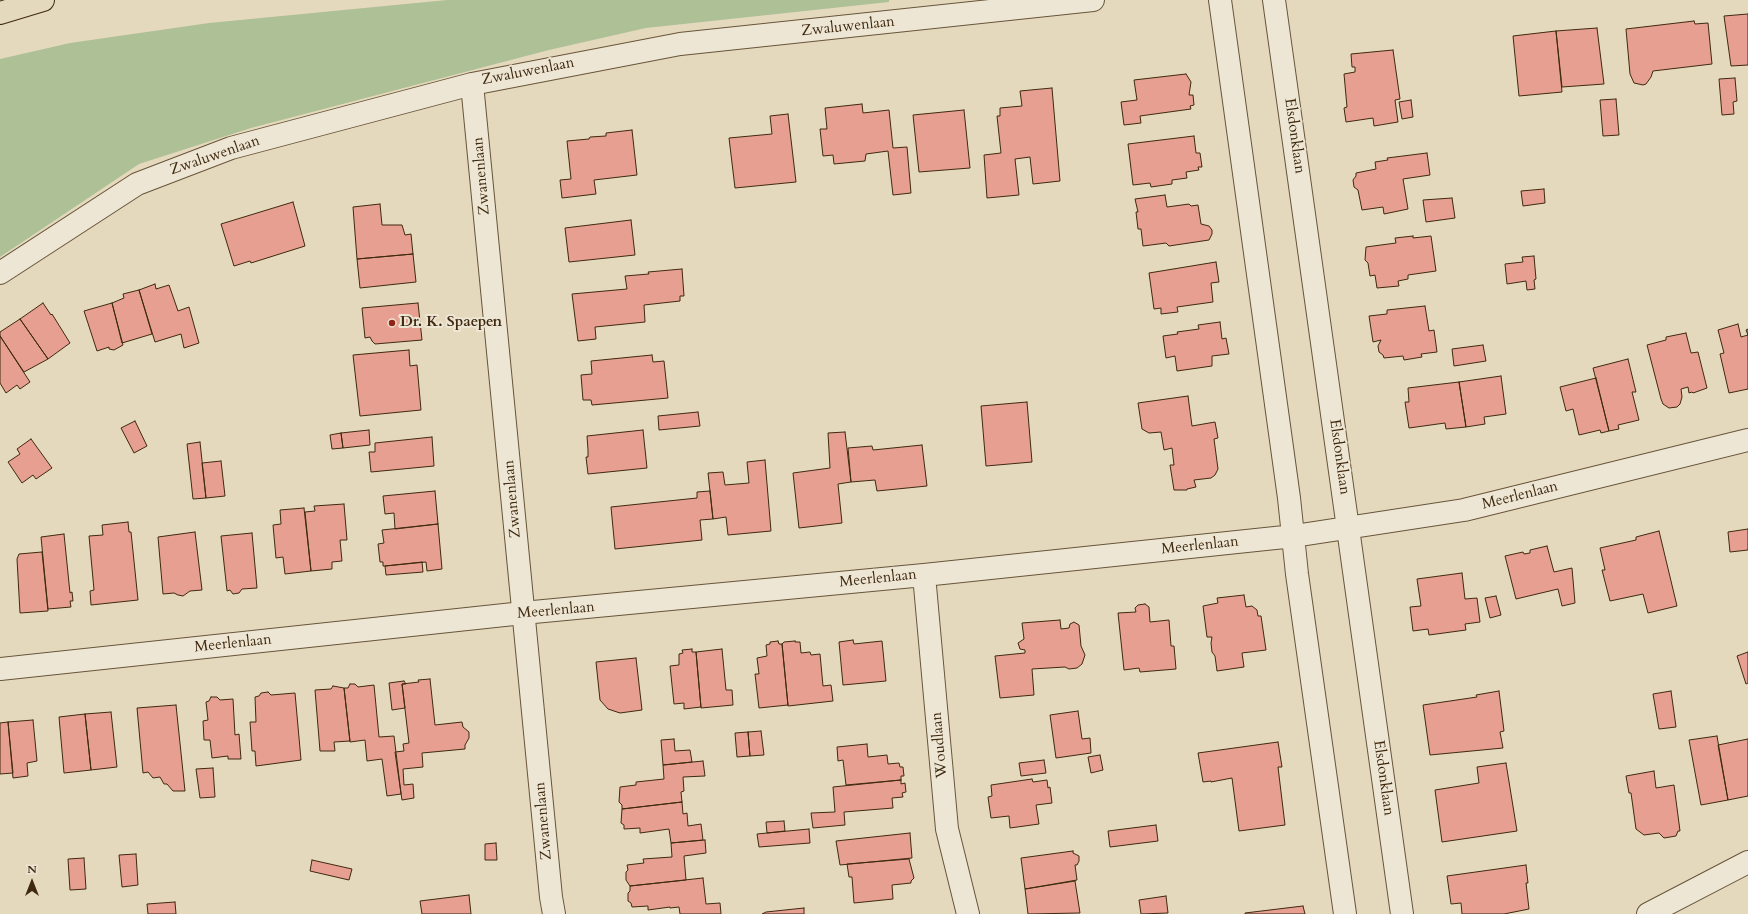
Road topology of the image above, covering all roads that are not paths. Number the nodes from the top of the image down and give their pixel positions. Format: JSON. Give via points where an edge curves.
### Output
{"nodes":[{"id":1,"x":43,"y":0,"type":"edge"},
{"id":2,"x":1093,"y":0,"type":"edge"},
{"id":3,"x":1220,"y":0,"type":"edge"},
{"id":4,"x":1274,"y":0,"type":"edge"},
{"id":5,"x":0,"y":13,"type":"edge"},
{"id":6,"x":472,"y":84,"type":"junction"},
{"id":7,"x":0,"y":273,"type":"edge"},
{"id":8,"x":1748,"y":440,"type":"edge"},
{"id":9,"x":1349,"y":529,"type":"junction"},
{"id":10,"x":1294,"y":536,"type":"junction"},
{"id":11,"x":924,"y":575,"type":"junction"},
{"id":12,"x":523,"y":614,"type":"junction"},
{"id":13,"x":0,"y":669,"type":"edge"},
{"id":14,"x":1748,"y":862,"type":"edge"},
{"id":15,"x":554,"y":914,"type":"edge"},
{"id":16,"x":968,"y":914,"type":"edge"},
{"id":17,"x":1345,"y":914,"type":"edge"},
{"id":18,"x":1402,"y":914,"type":"edge"},
{"id":19,"x":1648,"y":914,"type":"edge"}],
"edges":[{"from":1,"to":5,"type":"highway"},
{"from":2,"to":6,"type":"street","name":"Zwaluwenlaan","via":[[680,44]]},
{"from":3,"to":10,"type":"street"},
{"from":4,"to":9,"type":"street","name":"Elsdonklaan"},
{"from":6,"to":7,"type":"street","name":"Zwaluwenlaan","via":[[231,148],[137,184]]},
{"from":6,"to":12,"type":"street","name":"Zwanenlaan"},
{"from":8,"to":9,"type":"street","name":"Meerlenlaan","via":[[1464,510]]},
{"from":9,"to":10,"type":"street","name":"Meerlenlaan"},
{"from":9,"to":18,"type":"street","name":"Elsdonklaan"},
{"from":10,"to":11,"type":"street","name":"Meerlenlaan"},
{"from":10,"to":17,"type":"street","via":[[1297,574]]},
{"from":11,"to":12,"type":"street","name":"Meerlenlaan"},
{"from":11,"to":16,"type":"street","name":"Woudlaan","via":[[947,829]]},
{"from":12,"to":13,"type":"street","name":"Meerlenlaan"},
{"from":12,"to":15,"type":"street","name":"Zwanenlaan"},
{"from":14,"to":19,"type":"street"}]}
